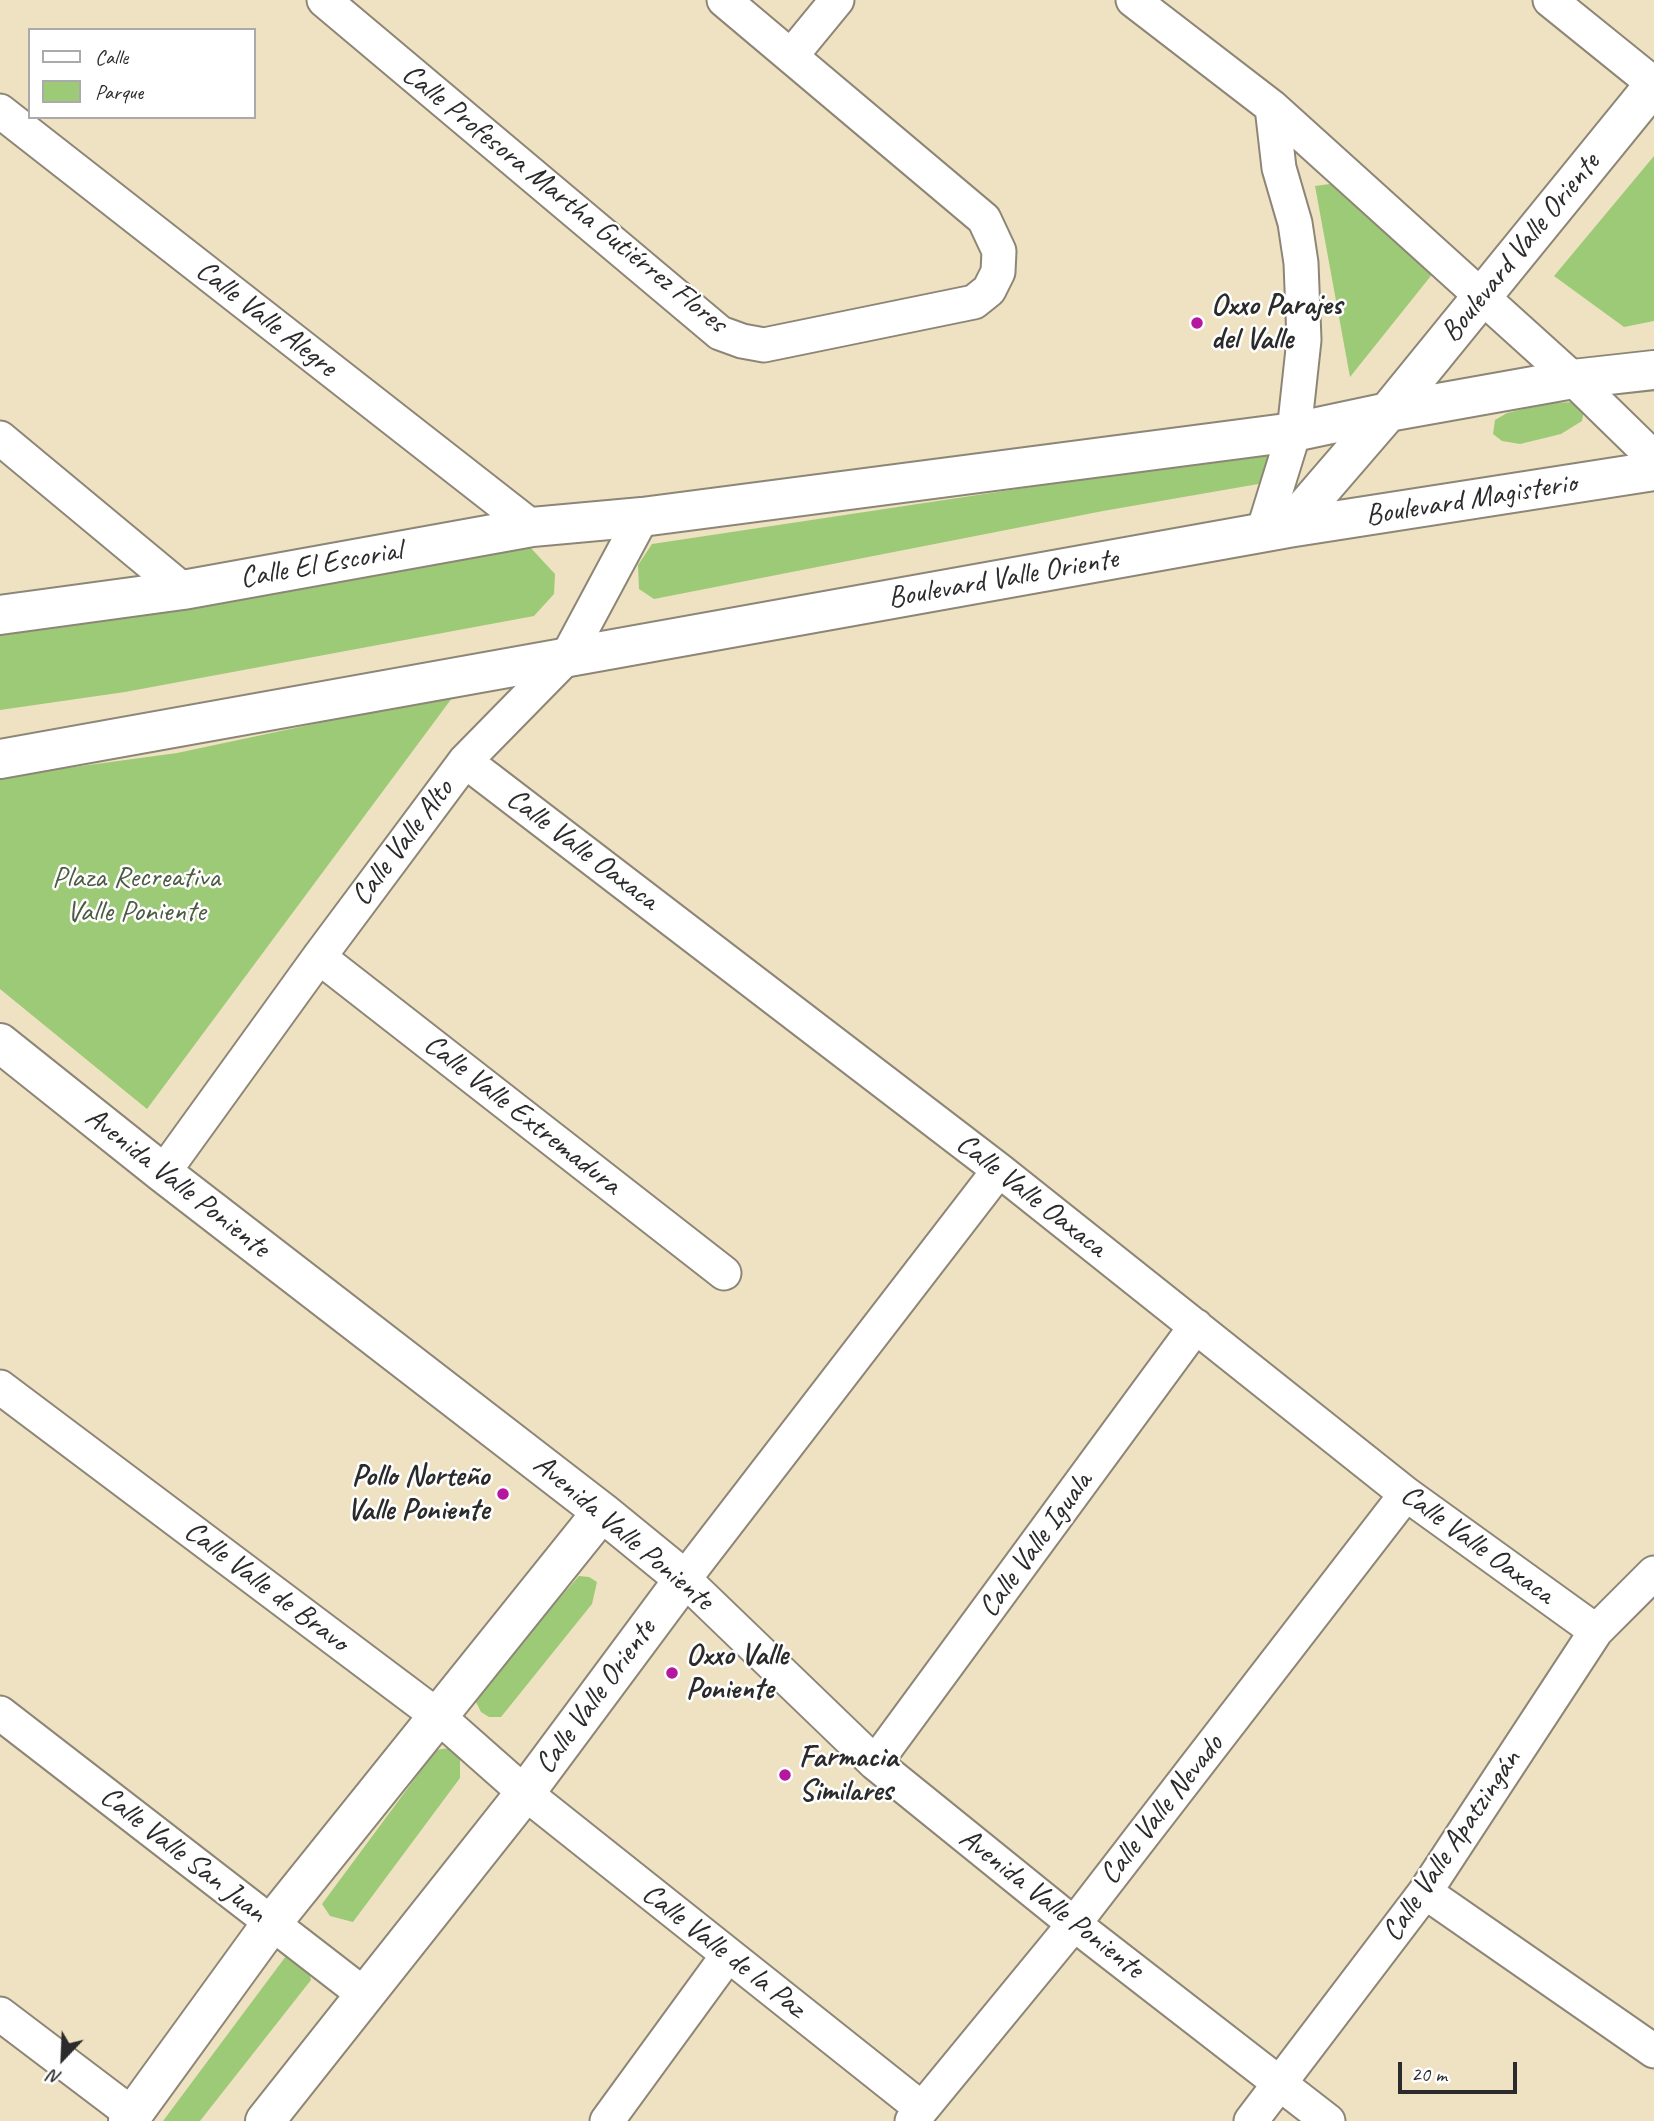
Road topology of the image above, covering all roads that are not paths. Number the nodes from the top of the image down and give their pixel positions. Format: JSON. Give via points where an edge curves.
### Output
{"nodes":[{"id":1,"x":324,"y":0,"type":"edge"},
{"id":2,"x":724,"y":0,"type":"edge"},
{"id":3,"x":837,"y":0,"type":"edge"},
{"id":4,"x":1133,"y":0,"type":"edge"},
{"id":5,"x":1550,"y":0,"type":"edge"},
{"id":6,"x":791,"y":56,"type":"junction"},
{"id":7,"x":1654,"y":84,"type":"edge"},
{"id":8,"x":1272,"y":107,"type":"junction"},
{"id":9,"x":0,"y":111,"type":"edge"},
{"id":10,"x":1482,"y":295,"type":"junction"},
{"id":11,"x":1654,"y":370,"type":"edge"},
{"id":12,"x":1573,"y":379,"type":"junction"},
{"id":13,"x":1388,"y":412,"type":"junction"},
{"id":14,"x":1294,"y":432,"type":"junction"},
{"id":15,"x":0,"y":438,"type":"edge"},
{"id":16,"x":1654,"y":458,"type":"edge"},
{"id":17,"x":1654,"y":471,"type":"edge"},
{"id":18,"x":642,"y":517,"type":"junction"},
{"id":19,"x":532,"y":527,"type":"junction"},
{"id":20,"x":1275,"y":530,"type":"junction"},
{"id":21,"x":183,"y":590,"type":"junction"},
{"id":22,"x":0,"y":615,"type":"edge"},
{"id":23,"x":567,"y":657,"type":"junction"},
{"id":24,"x":0,"y":760,"type":"edge"},
{"id":25,"x":465,"y":761,"type":"junction"},
{"id":26,"x":319,"y":957,"type":"junction"},
{"id":27,"x":0,"y":1043,"type":"edge"},
{"id":28,"x":999,"y":1170,"type":"junction"},
{"id":29,"x":163,"y":1173,"type":"junction"},
{"id":30,"x":724,"y":1273,"type":"dead end"},
{"id":31,"x":1196,"y":1326,"type":"junction"},
{"id":32,"x":0,"y":1387,"type":"edge"},
{"id":33,"x":1406,"y":1494,"type":"junction"},
{"id":34,"x":603,"y":1512,"type":"junction"},
{"id":35,"x":1654,"y":1573,"type":"edge"},
{"id":36,"x":684,"y":1579,"type":"junction"},
{"id":37,"x":1596,"y":1631,"type":"junction"},
{"id":38,"x":0,"y":1713,"type":"edge"},
{"id":39,"x":439,"y":1717,"type":"junction"},
{"id":40,"x":875,"y":1763,"type":"junction"},
{"id":41,"x":525,"y":1793,"type":"junction"},
{"id":42,"x":1425,"y":1892,"type":"junction"},
{"id":43,"x":271,"y":1924,"type":"junction"},
{"id":44,"x":1074,"y":1924,"type":"junction"},
{"id":45,"x":728,"y":1955,"type":"junction"},
{"id":46,"x":366,"y":1996,"type":"junction"},
{"id":47,"x":0,"y":2014,"type":"edge"},
{"id":48,"x":1652,"y":2046,"type":"edge"},
{"id":49,"x":1280,"y":2081,"type":"junction"},
{"id":50,"x":916,"y":2114,"type":"edge"},
{"id":51,"x":130,"y":2118,"type":"edge"},
{"id":52,"x":265,"y":2121,"type":"edge"},
{"id":53,"x":607,"y":2121,"type":"edge"},
{"id":54,"x":1251,"y":2121,"type":"edge"},
{"id":55,"x":1328,"y":2121,"type":"edge"}],
"edges":[{"from":1,"to":6,"type":"street","name":"Calle Profesora Martha Gutiérrez Flores","via":[[720,333],[764,345],[974,302],[989,290],[998,272],[999,251],[984,219]]},
{"from":2,"to":6,"type":"street","name":"Calle Profesora Martha Gutiérrez Flores"},
{"from":3,"to":6,"type":"street"},
{"from":4,"to":8,"type":"street"},
{"from":5,"to":7,"type":"street"},
{"from":7,"to":10,"type":"street","name":"Boulevard Valle Oriente"},
{"from":8,"to":10,"type":"street"},
{"from":8,"to":14,"type":"street","via":[[1279,168],[1301,263],[1304,340]]},
{"from":9,"to":19,"type":"street","name":"Calle Valle Alegre"},
{"from":10,"to":12,"type":"street"},
{"from":10,"to":13,"type":"street","name":"Boulevard Valle Oriente"},
{"from":11,"to":12,"type":"street"},
{"from":12,"to":13,"type":"street"},
{"from":12,"to":16,"type":"street"},
{"from":13,"to":14,"type":"street"},
{"from":13,"to":20,"type":"street","name":"Boulevard Valle Oriente"},
{"from":14,"to":18,"type":"street"},
{"from":14,"to":20,"type":"street"},
{"from":15,"to":21,"type":"street"},
{"from":17,"to":20,"type":"street","name":"Boulevard Magisterio"},
{"from":18,"to":19,"type":"street","name":"Calle El Escorial"},
{"from":18,"to":23,"type":"street","name":"Calle Valle Alto"},
{"from":19,"to":21,"type":"street","name":"Calle El Escorial"},
{"from":20,"to":23,"type":"street","name":"Boulevard Valle Oriente"},
{"from":21,"to":22,"type":"street","name":"Calle El Escorial"},
{"from":23,"to":24,"type":"street"},
{"from":23,"to":25,"type":"street","name":"Calle Valle Alto"},
{"from":25,"to":26,"type":"street","name":"Calle Valle Alto"},
{"from":25,"to":28,"type":"street","name":"Calle Valle Oaxaca"},
{"from":26,"to":29,"type":"street","name":"Calle Valle Alto"},
{"from":26,"to":30,"type":"street","name":"Calle Valle Extremadura"},
{"from":27,"to":29,"type":"street","name":"Avenida Valle Poniente"},
{"from":28,"to":31,"type":"street","name":"Calle Valle Oaxaca"},
{"from":28,"to":36,"type":"street","name":"Calle Valle Oriente"},
{"from":29,"to":34,"type":"street","name":"Avenida Valle Poniente"},
{"from":31,"to":33,"type":"street","name":"Calle Valle Oaxaca"},
{"from":31,"to":40,"type":"street","name":"Calle Valle Iguala"},
{"from":32,"to":39,"type":"street","name":"Calle Valle de Bravo"},
{"from":33,"to":37,"type":"street","name":"Calle Valle Oaxaca"},
{"from":33,"to":44,"type":"street","name":"Calle Valle Nevado"},
{"from":34,"to":36,"type":"street","name":"Avenida Valle Poniente"},
{"from":34,"to":39,"type":"street"},
{"from":35,"to":37,"type":"street","name":"Calle Valle Apatzingán"},
{"from":36,"to":40,"type":"street","name":"Avenida Valle Poniente"},
{"from":36,"to":41,"type":"street","name":"Calle Valle Oriente"},
{"from":37,"to":42,"type":"street","name":"Calle Valle Apatzingán"},
{"from":38,"to":43,"type":"street","name":"Calle Valle San Juan"},
{"from":39,"to":41,"type":"street","name":"Calle Valle de Bravo"},
{"from":39,"to":43,"type":"street"},
{"from":40,"to":44,"type":"street","name":"Avenida Valle Poniente"},
{"from":41,"to":45,"type":"street","name":"Calle Valle de la Paz"},
{"from":41,"to":46,"type":"street","name":"Calle Valle Oriente"},
{"from":42,"to":48,"type":"street"},
{"from":42,"to":49,"type":"street","name":"Calle Valle Apatzingán"},
{"from":43,"to":46,"type":"street","name":"Calle Valle San Juan"},
{"from":43,"to":51,"type":"street"},
{"from":44,"to":49,"type":"street","name":"Avenida Valle Poniente"},
{"from":44,"to":50,"type":"street","name":"Calle Valle Nevado"},
{"from":45,"to":50,"type":"street","name":"Calle Valle de la Paz"},
{"from":45,"to":53,"type":"street"},
{"from":46,"to":52,"type":"street","name":"Calle Valle Oriente"},
{"from":47,"to":51,"type":"street"},
{"from":49,"to":54,"type":"street","name":"Calle Valle Apatzingán"},
{"from":49,"to":55,"type":"street","name":"Avenida Valle Poniente"}]}
